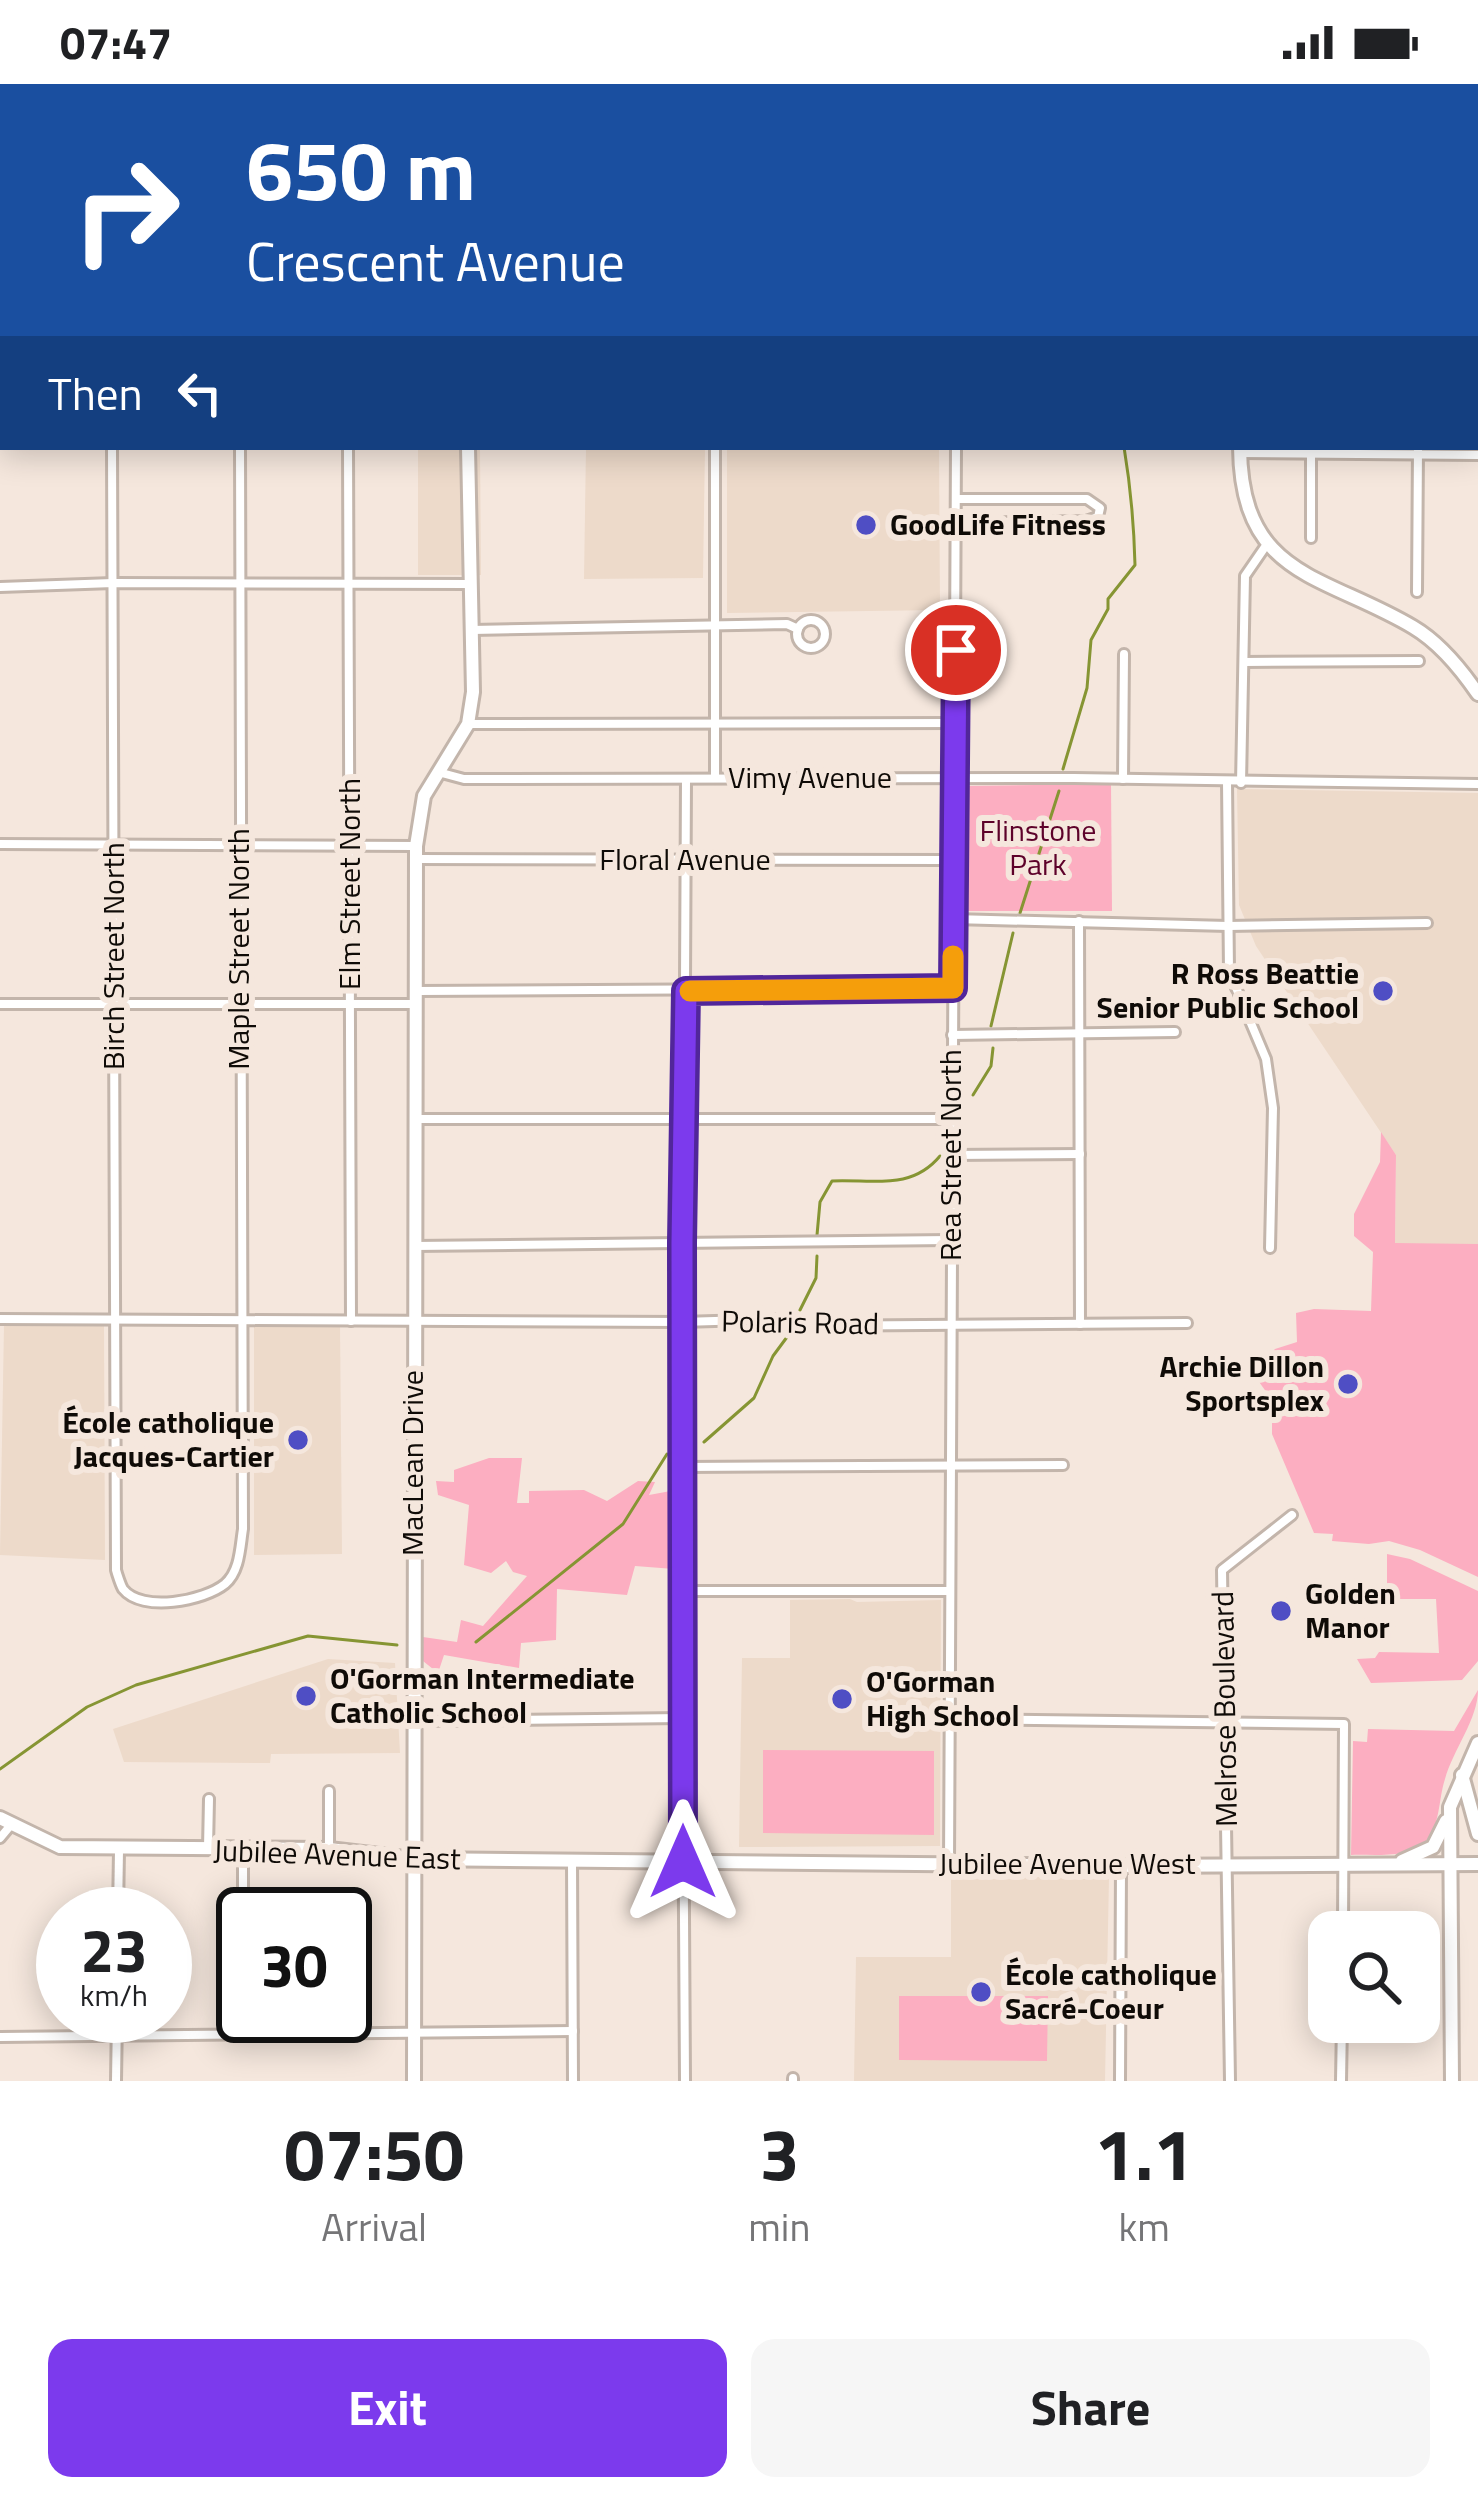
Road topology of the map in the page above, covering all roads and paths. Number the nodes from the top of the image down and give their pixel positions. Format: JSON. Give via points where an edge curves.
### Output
{"nodes":[{"id":1,"x":112,"y":450,"type":"edge"},
{"id":2,"x":240,"y":450,"type":"edge"},
{"id":3,"x":349,"y":450,"type":"edge"},
{"id":4,"x":468,"y":450,"type":"edge"},
{"id":5,"x":715,"y":450,"type":"edge"},
{"id":6,"x":956,"y":450,"type":"edge"},
{"id":7,"x":1240,"y":450,"type":"edge"},
{"id":8,"x":1311,"y":451,"type":"edge"},
{"id":9,"x":1418,"y":451,"type":"edge"},
{"id":10,"x":1478,"y":455,"type":"edge"},
{"id":11,"x":956,"y":499,"type":"junction"},
{"id":12,"x":956,"y":523,"type":"junction"},
{"id":13,"x":1311,"y":538,"type":"dead end"},
{"id":14,"x":1267,"y":544,"type":"junction"},
{"id":15,"x":112,"y":583,"type":"junction"},
{"id":16,"x":239,"y":584,"type":"junction"},
{"id":17,"x":349,"y":584,"type":"junction"},
{"id":18,"x":470,"y":584,"type":"junction"},
{"id":19,"x":0,"y":587,"type":"edge"},
{"id":20,"x":1417,"y":592,"type":"dead end"},
{"id":21,"x":713,"y":624,"type":"junction"},
{"id":22,"x":798,"y":629,"type":"dead end"},
{"id":23,"x":472,"y":630,"type":"junction"},
{"id":24,"x":1124,"y":654,"type":"dead end"},
{"id":25,"x":1419,"y":661,"type":"dead end"},
{"id":26,"x":1244,"y":662,"type":"junction"},
{"id":27,"x":1478,"y":694,"type":"edge"},
{"id":28,"x":716,"y":723,"type":"junction"},
{"id":29,"x":956,"y":723,"type":"junction"},
{"id":30,"x":468,"y":724,"type":"junction"},
{"id":31,"x":438,"y":772,"type":"junction"},
{"id":32,"x":715,"y":777,"type":"junction"},
{"id":33,"x":1123,"y":778,"type":"junction"},
{"id":34,"x":686,"y":779,"type":"junction"},
{"id":35,"x":956,"y":779,"type":"junction"},
{"id":36,"x":1227,"y":782,"type":"junction"},
{"id":37,"x":1240,"y":783,"type":"junction"},
{"id":38,"x":1478,"y":784,"type":"edge"},
{"id":39,"x":0,"y":844,"type":"edge"},
{"id":40,"x":114,"y":844,"type":"junction"},
{"id":41,"x":238,"y":845,"type":"junction"},
{"id":42,"x":350,"y":846,"type":"junction"},
{"id":43,"x":416,"y":852,"type":"junction"},
{"id":44,"x":686,"y":860,"type":"junction"},
{"id":45,"x":954,"y":860,"type":"junction"},
{"id":46,"x":952,"y":919,"type":"junction"},
{"id":47,"x":1079,"y":921,"type":"junction"},
{"id":48,"x":1427,"y":922,"type":"dead end"},
{"id":49,"x":1228,"y":926,"type":"junction"},
{"id":50,"x":953,"y":988,"type":"junction"},
{"id":51,"x":686,"y":991,"type":"junction"},
{"id":52,"x":416,"y":997,"type":"junction"},
{"id":53,"x":0,"y":1004,"type":"edge"},
{"id":54,"x":115,"y":1004,"type":"junction"},
{"id":55,"x":240,"y":1004,"type":"junction"},
{"id":56,"x":350,"y":1004,"type":"junction"},
{"id":57,"x":1080,"y":1031,"type":"junction"},
{"id":58,"x":1175,"y":1032,"type":"dead end"},
{"id":59,"x":952,"y":1035,"type":"junction"},
{"id":60,"x":684,"y":1117,"type":"junction"},
{"id":61,"x":952,"y":1118,"type":"junction"},
{"id":62,"x":416,"y":1119,"type":"junction"},
{"id":63,"x":1080,"y":1154,"type":"junction"},
{"id":64,"x":952,"y":1155,"type":"junction"},
{"id":65,"x":950,"y":1240,"type":"junction"},
{"id":66,"x":682,"y":1243,"type":"junction"},
{"id":67,"x":412,"y":1246,"type":"junction"},
{"id":68,"x":1270,"y":1248,"type":"dead end"},
{"id":69,"x":0,"y":1319,"type":"edge"},
{"id":70,"x":113,"y":1320,"type":"junction"},
{"id":71,"x":242,"y":1320,"type":"junction"},
{"id":72,"x":351,"y":1321,"type":"junction"},
{"id":73,"x":412,"y":1321,"type":"junction"},
{"id":74,"x":682,"y":1322,"type":"junction"},
{"id":75,"x":1187,"y":1323,"type":"dead end"},
{"id":76,"x":1079,"y":1324,"type":"junction"},
{"id":77,"x":950,"y":1325,"type":"junction"},
{"id":78,"x":242,"y":1451,"type":"joint"},
{"id":79,"x":1063,"y":1465,"type":"dead end"},
{"id":80,"x":950,"y":1466,"type":"junction"},
{"id":81,"x":683,"y":1467,"type":"junction"},
{"id":82,"x":1292,"y":1515,"type":"dead end"},
{"id":83,"x":950,"y":1591,"type":"junction"},
{"id":84,"x":682,"y":1592,"type":"junction"},
{"id":85,"x":683,"y":1718,"type":"junction"},
{"id":86,"x":950,"y":1719,"type":"junction"},
{"id":87,"x":414,"y":1721,"type":"junction"},
{"id":88,"x":1226,"y":1725,"type":"junction"},
{"id":89,"x":1478,"y":1742,"type":"edge"},
{"id":90,"x":1462,"y":1774,"type":"junction"},
{"id":91,"x":329,"y":1791,"type":"dead end"},
{"id":92,"x":208,"y":1798,"type":"dead end"},
{"id":93,"x":1450,"y":1807,"type":"junction"},
{"id":94,"x":3,"y":1827,"type":"edge"},
{"id":95,"x":1478,"y":1834,"type":"edge"},
{"id":96,"x":208,"y":1849,"type":"junction"},
{"id":97,"x":243,"y":1849,"type":"junction"},
{"id":98,"x":329,"y":1849,"type":"junction"},
{"id":99,"x":119,"y":1850,"type":"junction"},
{"id":100,"x":413,"y":1859,"type":"junction"},
{"id":101,"x":572,"y":1861,"type":"junction"},
{"id":102,"x":683,"y":1862,"type":"junction"},
{"id":103,"x":949,"y":1864,"type":"junction"},
{"id":104,"x":1228,"y":1864,"type":"junction"},
{"id":105,"x":1344,"y":1864,"type":"junction"},
{"id":106,"x":1478,"y":1864,"type":"edge"},
{"id":107,"x":1389,"y":1865,"type":"junction"},
{"id":108,"x":1451,"y":1865,"type":"junction"},
{"id":109,"x":1121,"y":1866,"type":"junction"},
{"id":110,"x":118,"y":1887,"type":"edge"},
{"id":111,"x":243,"y":1887,"type":"edge"},
{"id":112,"x":1343,"y":1911,"type":"edge"},
{"id":113,"x":573,"y":2031,"type":"junction"},
{"id":114,"x":372,"y":2034,"type":"edge"},
{"id":115,"x":412,"y":2034,"type":"junction"},
{"id":116,"x":0,"y":2037,"type":"edge"},
{"id":117,"x":36,"y":2037,"type":"edge"},
{"id":118,"x":116,"y":2043,"type":"edge"},
{"id":119,"x":1342,"y":2043,"type":"edge"},
{"id":120,"x":116,"y":2081,"type":"edge"},
{"id":121,"x":414,"y":2081,"type":"edge"},
{"id":122,"x":573,"y":2081,"type":"edge"},
{"id":123,"x":685,"y":2081,"type":"edge"},
{"id":124,"x":1120,"y":2081,"type":"edge"},
{"id":125,"x":1230,"y":2081,"type":"edge"},
{"id":126,"x":1341,"y":2081,"type":"edge"},
{"id":127,"x":1452,"y":2081,"type":"edge"}],
"edges":[{"from":1,"to":15,"type":"street","name":"Birch Street North"},
{"from":2,"to":16,"type":"street","name":"Maple Street North"},
{"from":3,"to":17,"type":"street","name":"Elm Street North"},
{"from":4,"to":18,"type":"main road"},
{"from":5,"to":21,"type":"street"},
{"from":6,"to":11,"type":"street","name":"Rea Street North"},
{"from":7,"to":8,"type":"street"},
{"from":7,"to":14,"type":"main road","via":[[1250,513]]},
{"from":8,"to":9,"type":"street"},
{"from":8,"to":13,"type":"street"},
{"from":9,"to":10,"type":"street"},
{"from":9,"to":20,"type":"street"},
{"from":11,"to":12,"type":"street","name":"Rea Street North"},
{"from":11,"to":12,"type":"street","via":[[1087,499],[1100,508],[1086,521]]},
{"from":12,"to":29,"type":"street","name":"Rea Street North"},
{"from":14,"to":26,"type":"street","via":[[1245,576]]},
{"from":14,"to":27,"type":"main road","via":[[1305,575],[1415,628]]},
{"from":15,"to":16,"type":"street"},
{"from":15,"to":19,"type":"street"},
{"from":15,"to":40,"type":"street","name":"Birch Street North"},
{"from":16,"to":17,"type":"street"},
{"from":16,"to":41,"type":"street","name":"Maple Street North"},
{"from":17,"to":18,"type":"street"},
{"from":17,"to":42,"type":"street","name":"Elm Street North"},
{"from":18,"to":23,"type":"main road"},
{"from":21,"to":22,"type":"street"},
{"from":21,"to":23,"type":"street"},
{"from":21,"to":28,"type":"street"},
{"from":23,"to":30,"type":"main road"},
{"from":24,"to":33,"type":"street"},
{"from":25,"to":26,"type":"street"},
{"from":26,"to":37,"type":"street"},
{"from":28,"to":29,"type":"street"},
{"from":28,"to":30,"type":"street"},
{"from":28,"to":32,"type":"street"},
{"from":29,"to":35,"type":"street","name":"Rea Street North"},
{"from":30,"to":31,"type":"main road"},
{"from":31,"to":34,"type":"street","name":"Vimy Avenue","via":[[464,779]]},
{"from":31,"to":43,"type":"main road","via":[[424,796]]},
{"from":32,"to":34,"type":"street","name":"Vimy Avenue"},
{"from":32,"to":35,"type":"street","name":"Vimy Avenue"},
{"from":33,"to":35,"type":"street","name":"Vimy Avenue"},
{"from":33,"to":36,"type":"street","name":"Vimy Avenue"},
{"from":34,"to":44,"type":"street"},
{"from":35,"to":45,"type":"street","name":"Rea Street North"},
{"from":36,"to":37,"type":"street","name":"Vimy Avenue"},
{"from":36,"to":49,"type":"street"},
{"from":37,"to":38,"type":"street","name":"Vimy Avenue"},
{"from":39,"to":40,"type":"street","name":"Floral Avenue"},
{"from":40,"to":41,"type":"street","name":"Floral Avenue"},
{"from":40,"to":54,"type":"street","name":"Birch Street North"},
{"from":41,"to":42,"type":"street","name":"Floral Avenue"},
{"from":41,"to":55,"type":"street","name":"Maple Street North"},
{"from":42,"to":43,"type":"street","name":"Floral Avenue"},
{"from":42,"to":56,"type":"street","name":"Elm Street North"},
{"from":43,"to":44,"type":"street","name":"Floral Avenue"},
{"from":43,"to":52,"type":"main road","name":"MacLean Drive"},
{"from":44,"to":45,"type":"street","name":"Floral Avenue"},
{"from":44,"to":51,"type":"street"},
{"from":45,"to":46,"type":"street","name":"Rea Street North"},
{"from":46,"to":47,"type":"street"},
{"from":46,"to":50,"type":"street","name":"Rea Street North"},
{"from":47,"to":49,"type":"street"},
{"from":47,"to":57,"type":"street"},
{"from":48,"to":49,"type":"street"},
{"from":49,"to":68,"type":"street","via":[[1229,971],[1266,1059],[1274,1108]]},
{"from":50,"to":51,"type":"street"},
{"from":50,"to":59,"type":"street","name":"Rea Street North"},
{"from":51,"to":52,"type":"street"},
{"from":51,"to":60,"type":"street"},
{"from":52,"to":56,"type":"street"},
{"from":52,"to":62,"type":"main road","name":"MacLean Drive"},
{"from":53,"to":54,"type":"street"},
{"from":54,"to":55,"type":"street"},
{"from":54,"to":70,"type":"street","name":"Birch Street North"},
{"from":55,"to":56,"type":"street"},
{"from":55,"to":71,"type":"street","name":"Maple Street North"},
{"from":56,"to":72,"type":"street","name":"Elm Street North"},
{"from":57,"to":58,"type":"street"},
{"from":57,"to":59,"type":"street"},
{"from":57,"to":63,"type":"street"},
{"from":59,"to":61,"type":"street","name":"Rea Street North"},
{"from":60,"to":61,"type":"street"},
{"from":60,"to":62,"type":"street"},
{"from":60,"to":66,"type":"street"},
{"from":61,"to":64,"type":"street","name":"Rea Street North"},
{"from":62,"to":67,"type":"main road","name":"MacLean Drive"},
{"from":63,"to":64,"type":"street"},
{"from":63,"to":76,"type":"street"},
{"from":64,"to":65,"type":"street","name":"Rea Street North"},
{"from":65,"to":66,"type":"street"},
{"from":65,"to":77,"type":"street","name":"Rea Street North"},
{"from":66,"to":67,"type":"street"},
{"from":66,"to":74,"type":"street"},
{"from":67,"to":73,"type":"main road","name":"MacLean Drive"},
{"from":69,"to":70,"type":"street","name":"Polaris Road"},
{"from":70,"to":71,"type":"street","name":"Polaris Road"},
{"from":70,"to":78,"type":"street","name":"Birch Street North","via":[[122,1588],[136,1599],[181,1600],[224,1585],[236,1570],[243,1529]]},
{"from":71,"to":72,"type":"street","name":"Polaris Road"},
{"from":71,"to":78,"type":"street","name":"Maple Street North"},
{"from":72,"to":73,"type":"street","name":"Polaris Road"},
{"from":73,"to":74,"type":"street","name":"Polaris Road"},
{"from":73,"to":87,"type":"main road","name":"MacLean Drive"},
{"from":74,"to":77,"type":"street","name":"Polaris Road"},
{"from":74,"to":81,"type":"street"},
{"from":75,"to":76,"type":"street","name":"Polaris Road"},
{"from":76,"to":77,"type":"street","name":"Polaris Road"},
{"from":77,"to":80,"type":"street","name":"Rea Street North"},
{"from":79,"to":80,"type":"street"},
{"from":80,"to":81,"type":"street"},
{"from":80,"to":83,"type":"street","name":"Rea Street North"},
{"from":81,"to":84,"type":"street"},
{"from":82,"to":88,"type":"street","name":"Melrose Boulevard","via":[[1222,1570]]},
{"from":83,"to":84,"type":"street"},
{"from":83,"to":86,"type":"street","name":"Rea Street North"},
{"from":84,"to":85,"type":"street"},
{"from":85,"to":87,"type":"street"},
{"from":85,"to":102,"type":"street"},
{"from":86,"to":88,"type":"street"},
{"from":86,"to":103,"type":"street","name":"Rea Street North"},
{"from":87,"to":100,"type":"main road","name":"MacLean Drive"},
{"from":88,"to":104,"type":"street","name":"Melrose Boulevard"},
{"from":88,"to":105,"type":"street","via":[[1344,1724]]},
{"from":89,"to":90,"type":"main road"},
{"from":90,"to":93,"type":"main road"},
{"from":90,"to":95,"type":"main road"},
{"from":91,"to":98,"type":"street"},
{"from":92,"to":96,"type":"street"},
{"from":93,"to":107,"type":"main road","via":[[1432,1847]]},
{"from":93,"to":108,"type":"main road"},
{"from":94,"to":99,"type":"main road","name":"Jubilee Avenue East","via":[[60,1847]]},
{"from":96,"to":97,"type":"main road","name":"Jubilee Avenue East"},
{"from":96,"to":99,"type":"main road","name":"Jubilee Avenue East"},
{"from":97,"to":98,"type":"main road","name":"Jubilee Avenue East"},
{"from":97,"to":111,"type":"street"},
{"from":98,"to":100,"type":"main road","name":"Jubilee Avenue East"},
{"from":99,"to":110,"type":"street"},
{"from":100,"to":101,"type":"main road","name":"Jubilee Avenue East"},
{"from":100,"to":115,"type":"main road","name":"MacLean Drive"},
{"from":101,"to":102,"type":"main road","name":"Jubilee Avenue East"},
{"from":101,"to":113,"type":"street"},
{"from":102,"to":103,"type":"main road","name":"Jubilee Avenue West"},
{"from":102,"to":123,"type":"street"},
{"from":103,"to":109,"type":"main road","name":"Jubilee Avenue West"},
{"from":104,"to":105,"type":"main road","name":"Jubilee Avenue West"},
{"from":104,"to":109,"type":"main road","name":"Jubilee Avenue West"},
{"from":104,"to":125,"type":"street","name":"Melrose Boulevard"},
{"from":105,"to":107,"type":"main road","name":"Jubilee Avenue West"},
{"from":105,"to":112,"type":"street"},
{"from":106,"to":108,"type":"main road","name":"Jubilee Avenue West"},
{"from":107,"to":108,"type":"main road","name":"Jubilee Avenue West"},
{"from":108,"to":127,"type":"main road"},
{"from":109,"to":124,"type":"street"},
{"from":113,"to":115,"type":"street"},
{"from":113,"to":122,"type":"street"},
{"from":114,"to":115,"type":"street"},
{"from":115,"to":121,"type":"main road","name":"MacLean Drive"},
{"from":116,"to":117,"type":"street"},
{"from":118,"to":120,"type":"street"},
{"from":119,"to":126,"type":"street"}]}
